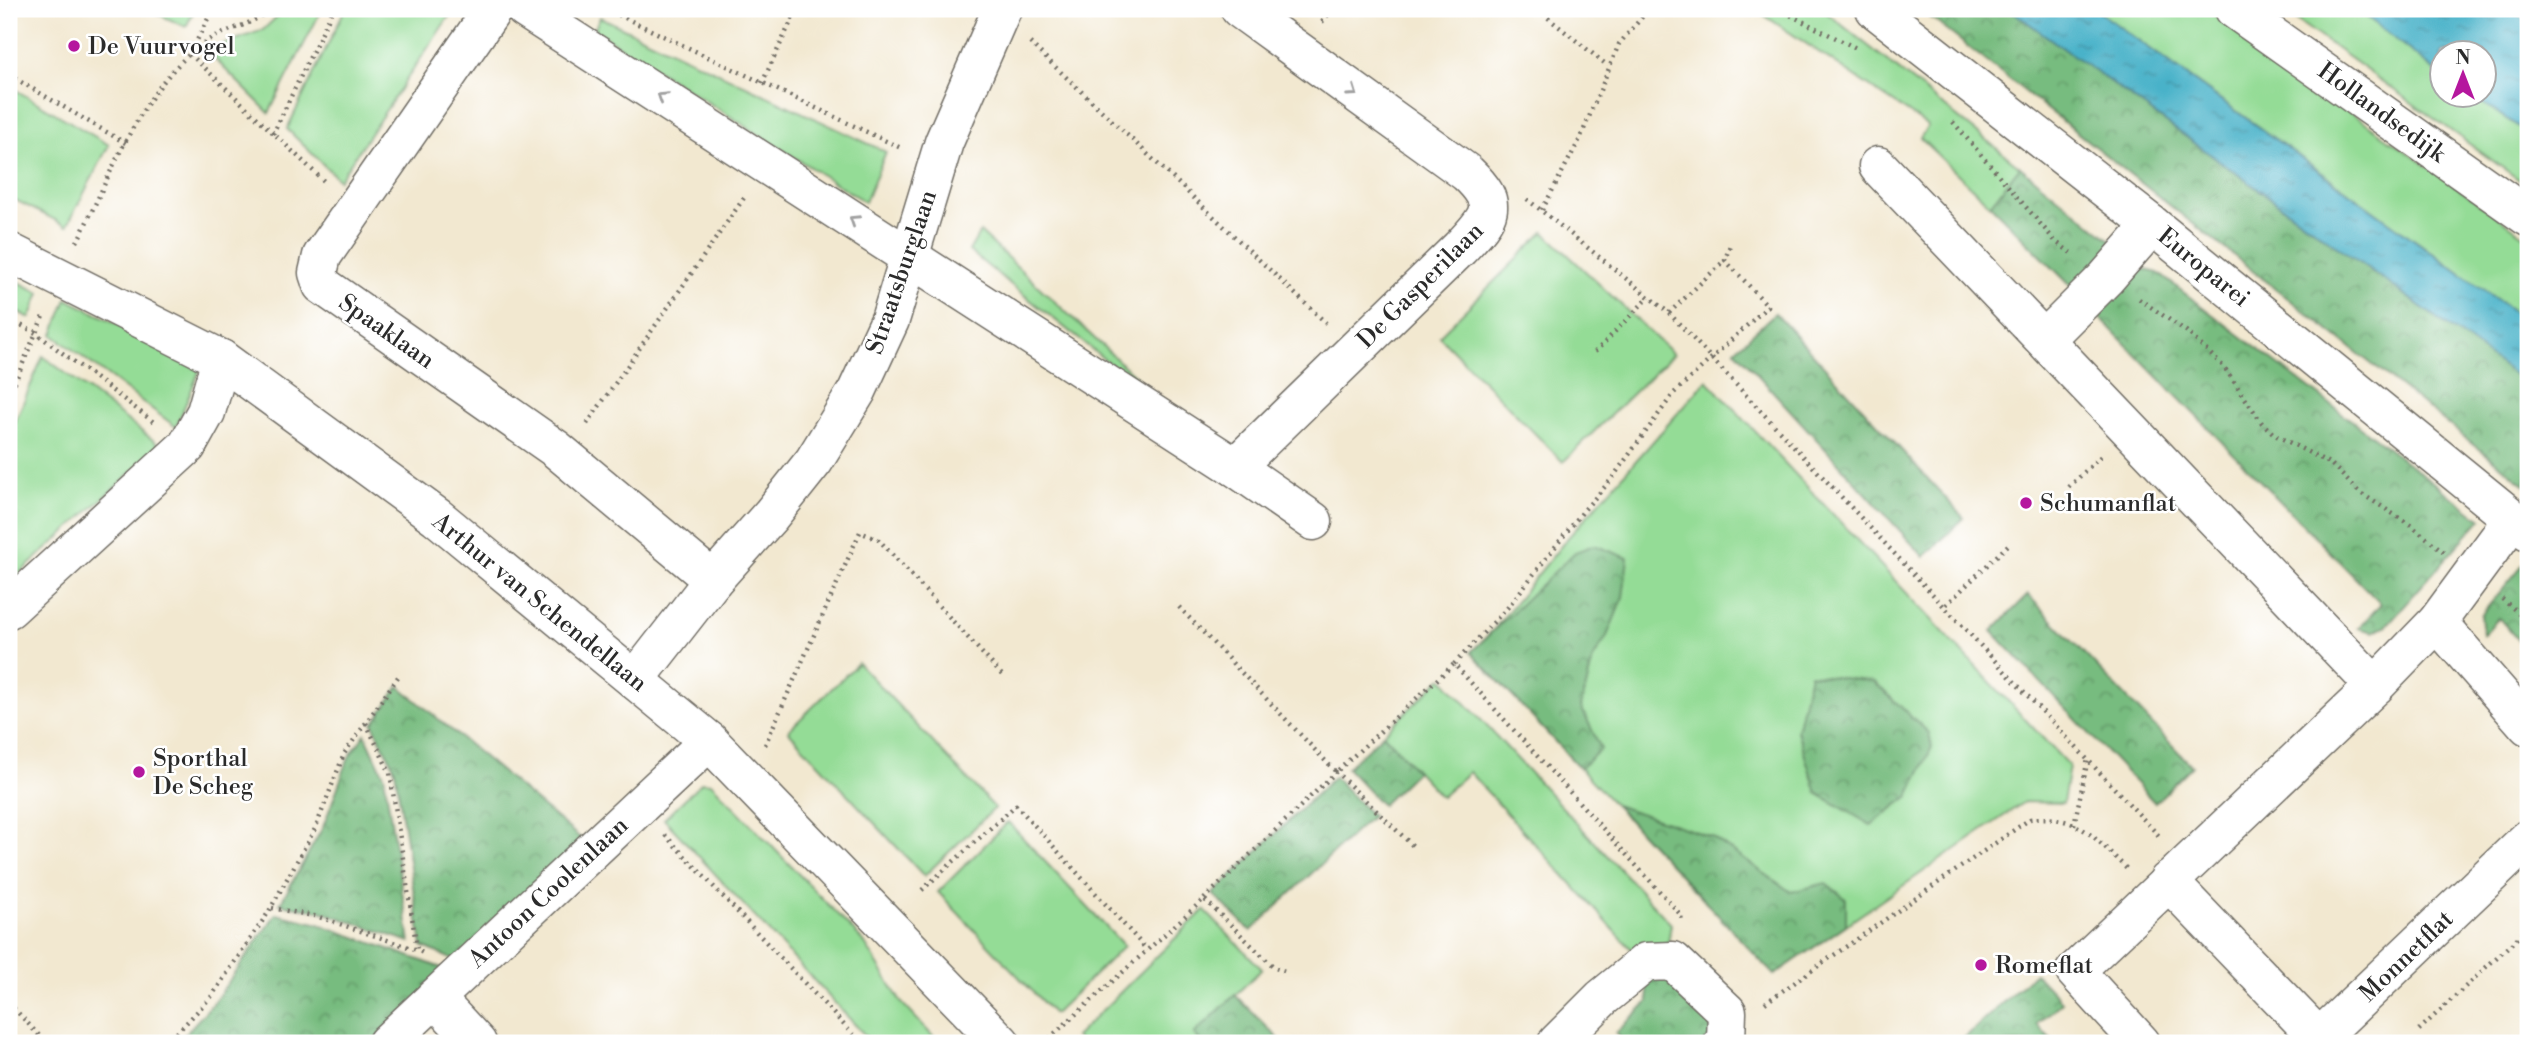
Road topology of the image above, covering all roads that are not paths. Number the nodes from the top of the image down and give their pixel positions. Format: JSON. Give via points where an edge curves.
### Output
{"nodes":[{"id":1,"x":493,"y":9,"type":"edge"},
{"id":2,"x":1240,"y":9,"type":"edge"},
{"id":3,"x":1875,"y":9,"type":"edge"},
{"id":4,"x":2234,"y":9,"type":"edge"},
{"id":5,"x":1001,"y":11,"type":"edge"},
{"id":6,"x":539,"y":18,"type":"edge"},
{"id":7,"x":1878,"y":166,"type":"dead end"},
{"id":8,"x":2528,"y":217,"type":"edge"},
{"id":9,"x":2152,"y":225,"type":"junction"},
{"id":10,"x":9,"y":252,"type":"edge"},
{"id":11,"x":911,"y":257,"type":"junction"},
{"id":12,"x":2045,"y":339,"type":"junction"},
{"id":13,"x":221,"y":359,"type":"junction"},
{"id":14,"x":1235,"y":467,"type":"junction"},
{"id":15,"x":1313,"y":521,"type":"dead end"},
{"id":16,"x":2520,"y":525,"type":"edge"},
{"id":17,"x":713,"y":580,"type":"junction"},
{"id":18,"x":9,"y":609,"type":"edge"},
{"id":19,"x":2437,"y":622,"type":"junction"},
{"id":20,"x":635,"y":680,"type":"junction"},
{"id":21,"x":2375,"y":686,"type":"junction"},
{"id":22,"x":2528,"y":726,"type":"edge"},
{"id":23,"x":709,"y":741,"type":"junction"},
{"id":24,"x":2528,"y":839,"type":"edge"},
{"id":25,"x":2169,"y":880,"type":"junction"},
{"id":26,"x":435,"y":998,"type":"junction"},
{"id":27,"x":1725,"y":1036,"type":"edge"},
{"id":28,"x":387,"y":1043,"type":"edge"},
{"id":29,"x":477,"y":1043,"type":"edge"},
{"id":30,"x":1001,"y":1043,"type":"edge"},
{"id":31,"x":1557,"y":1043,"type":"edge"},
{"id":32,"x":2141,"y":1043,"type":"edge"}],
"edges":[{"from":1,"to":17,"type":"street","name":"Spaaklaan","via":[[322,256],[318,273],[322,285],[564,456]]},
{"from":2,"to":14,"type":"street","name":"De Gasperilaan","one_way":true,"via":[[1467,173],[1485,190],[1489,204],[1487,218],[1461,248]]},
{"from":3,"to":9,"type":"street","name":"Europarei"},
{"from":4,"to":8,"type":"street","name":"Hollandsedijk"},
{"from":5,"to":11,"type":"street","name":"Straatsburglaan","via":[[937,166]]},
{"from":11,"to":6,"type":"street","one_way":true},
{"from":7,"to":12,"type":"street"},
{"from":9,"to":12,"type":"street"},
{"from":9,"to":16,"type":"street","name":"Europarei"},
{"from":10,"to":13,"type":"street","name":"Arthur van Schendellaan"},
{"from":11,"to":14,"type":"street"},
{"from":11,"to":17,"type":"street","name":"Straatsburglaan","via":[[890,320],[828,438],[771,515]]},
{"from":12,"to":21,"type":"street"},
{"from":13,"to":18,"type":"street","via":[[206,412],[187,446]]},
{"from":13,"to":20,"type":"street","name":"Arthur van Schendellaan","via":[[437,517]]},
{"from":14,"to":15,"type":"street"},
{"from":16,"to":19,"type":"street"},
{"from":17,"to":20,"type":"street","name":"Straatsburglaan"},
{"from":19,"to":21,"type":"street"},
{"from":19,"to":22,"type":"street"},
{"from":20,"to":23,"type":"street","name":"Arthur van Schendellaan"},
{"from":21,"to":25,"type":"street"},
{"from":23,"to":26,"type":"street","name":"Antoon Coolenlaan"},
{"from":23,"to":30,"type":"street","name":"Arthur van Schendellaan"},
{"from":24,"to":25,"type":"street","name":"Monnetflat","via":[[2319,1038]]},
{"from":25,"to":32,"type":"street","via":[[2075,971]]},
{"from":26,"to":28,"type":"street","name":"Antoon Coolenlaan"},
{"from":26,"to":29,"type":"street"},
{"from":27,"to":31,"type":"street","via":[[1727,1012],[1673,961],[1646,962]]}]}
